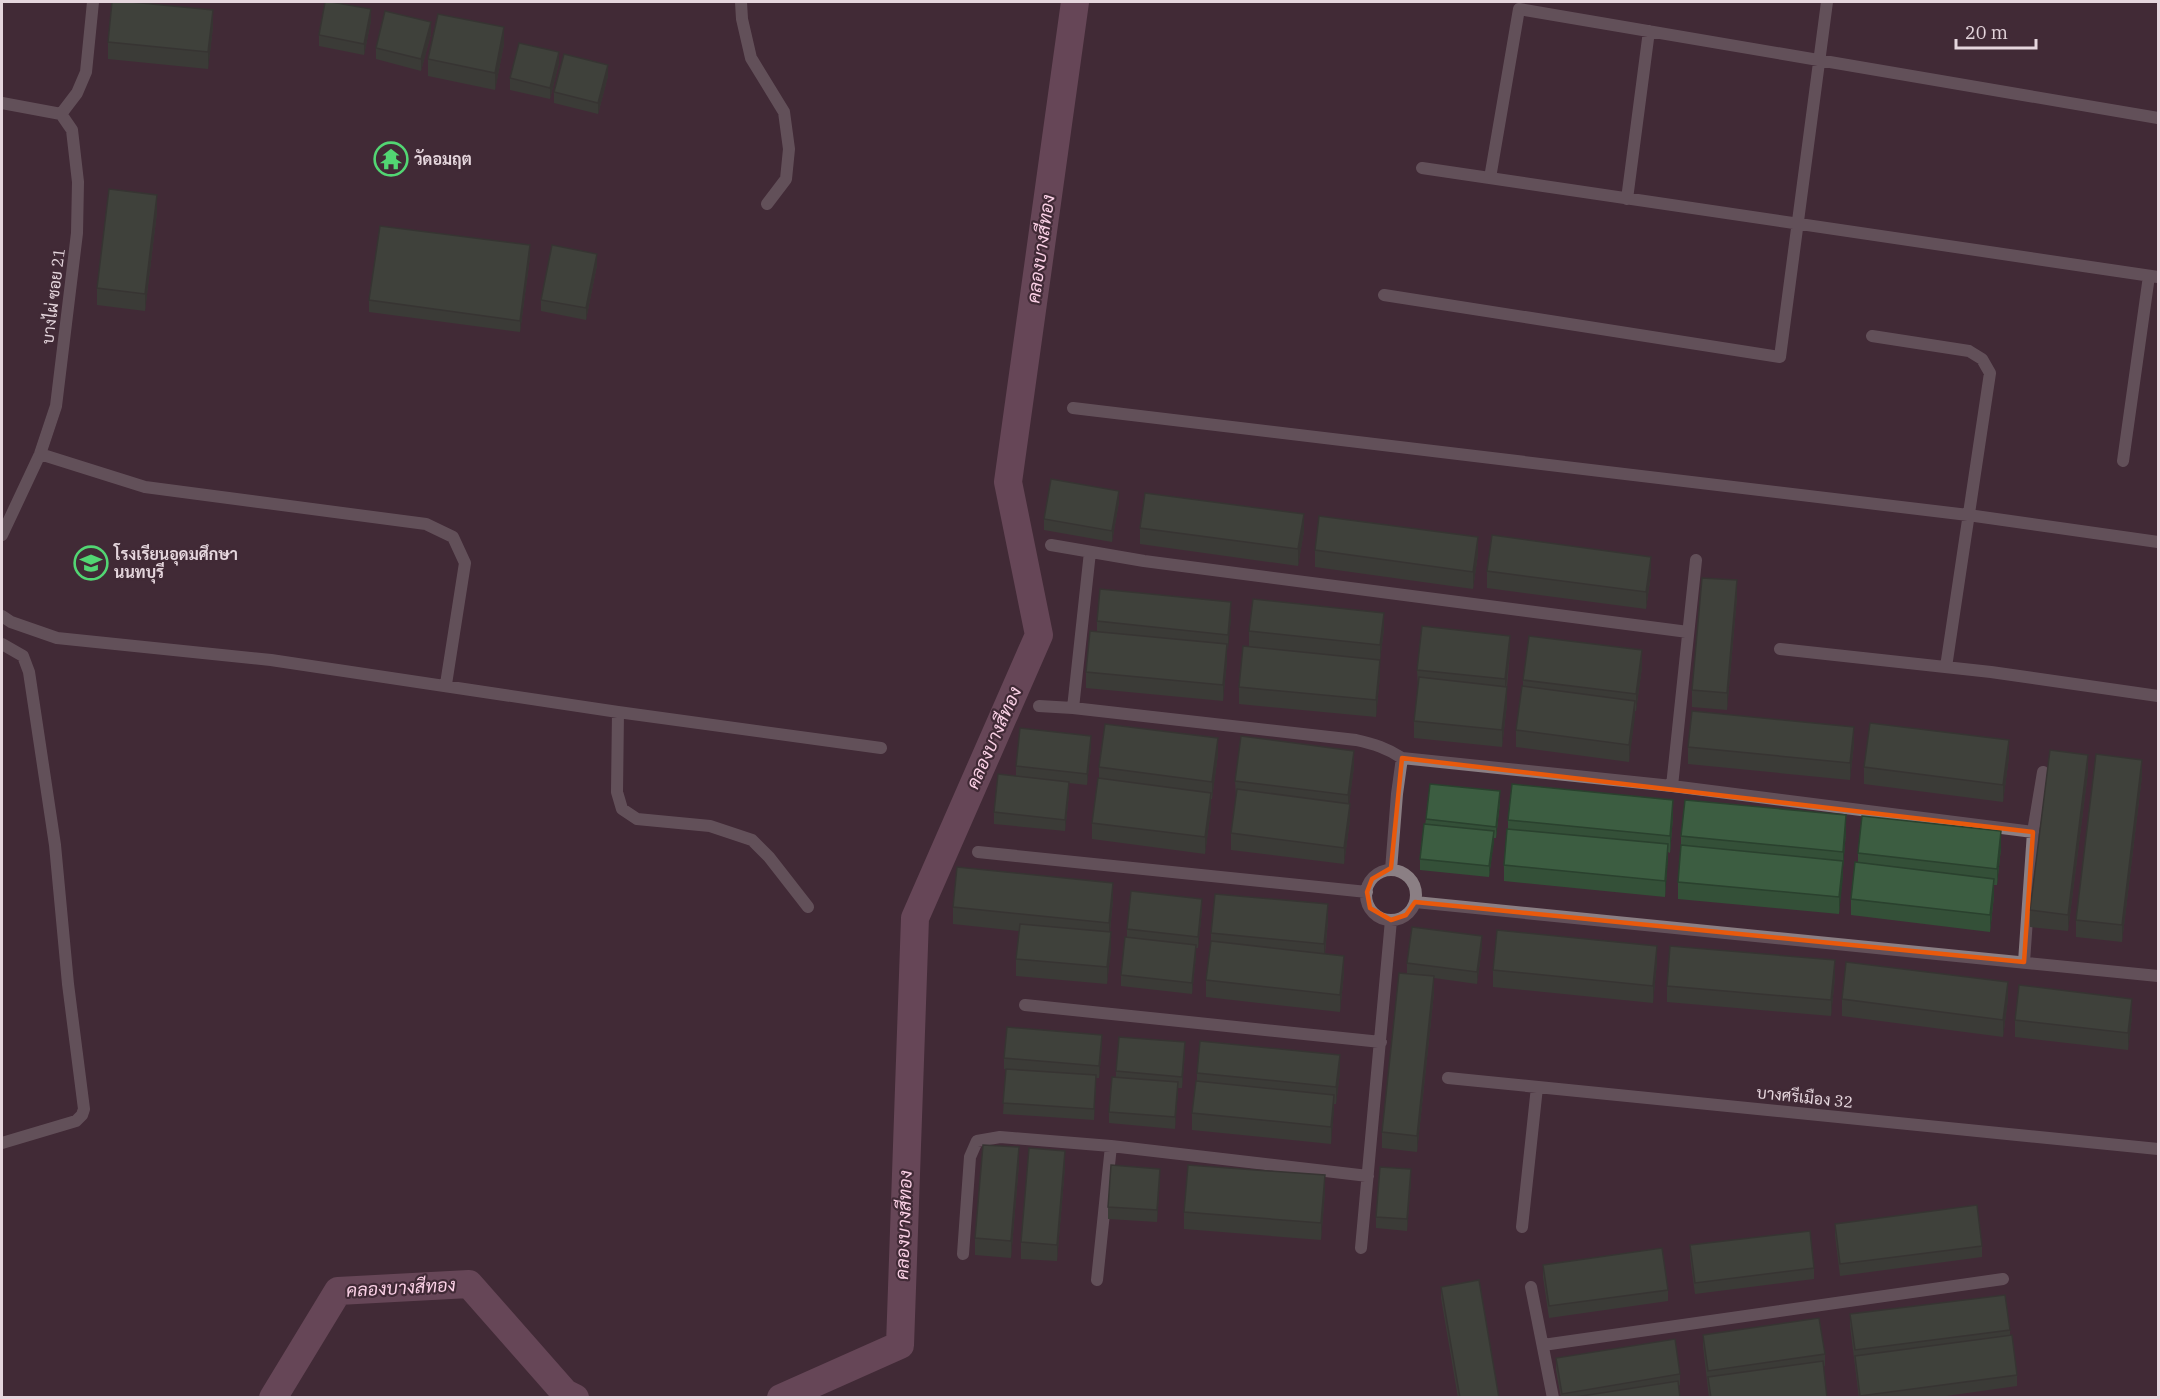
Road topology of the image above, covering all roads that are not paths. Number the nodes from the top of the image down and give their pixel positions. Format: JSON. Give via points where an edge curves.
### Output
{"nodes":[{"id":1,"x":93,"y":2,"type":"edge"},
{"id":2,"x":741,"y":2,"type":"edge"},
{"id":3,"x":1827,"y":2,"type":"edge"},
{"id":4,"x":1649,"y":31,"type":"junction"},
{"id":5,"x":1819,"y":60,"type":"junction"},
{"id":6,"x":2,"y":103,"type":"edge"},
{"id":7,"x":61,"y":114,"type":"junction"},
{"id":8,"x":2158,"y":118,"type":"edge"},
{"id":9,"x":1422,"y":168,"type":"dead end"},
{"id":10,"x":1490,"y":178,"type":"junction"},
{"id":11,"x":1627,"y":199,"type":"junction"},
{"id":12,"x":767,"y":204,"type":"dead end"},
{"id":13,"x":1796,"y":224,"type":"junction"},
{"id":14,"x":2154,"y":276,"type":"edge"},
{"id":15,"x":1384,"y":295,"type":"dead end"},
{"id":16,"x":1872,"y":336,"type":"dead end"},
{"id":17,"x":1073,"y":408,"type":"dead end"},
{"id":18,"x":40,"y":454,"type":"junction"},
{"id":19,"x":2122,"y":461,"type":"dead end"},
{"id":20,"x":1968,"y":515,"type":"junction"},
{"id":21,"x":2,"y":535,"type":"edge"},
{"id":22,"x":2158,"y":542,"type":"edge"},
{"id":23,"x":1051,"y":545,"type":"dead end"},
{"id":24,"x":1090,"y":552,"type":"junction"},
{"id":25,"x":1696,"y":560,"type":"dead end"},
{"id":26,"x":2,"y":615,"type":"edge"},
{"id":27,"x":1688,"y":632,"type":"junction"},
{"id":28,"x":2,"y":645,"type":"edge"},
{"id":29,"x":1780,"y":649,"type":"dead end"},
{"id":30,"x":1946,"y":667,"type":"junction"},
{"id":31,"x":446,"y":684,"type":"junction"},
{"id":32,"x":2158,"y":696,"type":"edge"},
{"id":33,"x":1040,"y":706,"type":"dead end"},
{"id":34,"x":1073,"y":708,"type":"junction"},
{"id":35,"x":618,"y":712,"type":"junction"},
{"id":36,"x":881,"y":748,"type":"dead end"},
{"id":37,"x":1402,"y":759,"type":"junction"},
{"id":38,"x":2043,"y":772,"type":"dead end"},
{"id":39,"x":1672,"y":786,"type":"junction"},
{"id":40,"x":2033,"y":832,"type":"junction"},
{"id":41,"x":978,"y":852,"type":"dead end"},
{"id":42,"x":1391,"y":870,"type":"junction"},
{"id":43,"x":1366,"y":892,"type":"junction"},
{"id":44,"x":1415,"y":902,"type":"junction"},
{"id":45,"x":808,"y":907,"type":"dead end"},
{"id":46,"x":1391,"y":920,"type":"junction"},
{"id":47,"x":2024,"y":962,"type":"junction"},
{"id":48,"x":2158,"y":976,"type":"edge"},
{"id":49,"x":1025,"y":1005,"type":"dead end"},
{"id":50,"x":1381,"y":1042,"type":"junction"},
{"id":51,"x":1448,"y":1078,"type":"dead end"},
{"id":52,"x":1537,"y":1087,"type":"junction"},
{"id":53,"x":2,"y":1143,"type":"edge"},
{"id":54,"x":1110,"y":1146,"type":"junction"},
{"id":55,"x":2158,"y":1149,"type":"edge"},
{"id":56,"x":1368,"y":1176,"type":"junction"},
{"id":57,"x":1522,"y":1227,"type":"dead end"},
{"id":58,"x":1360,"y":1248,"type":"dead end"},
{"id":59,"x":963,"y":1254,"type":"dead end"},
{"id":60,"x":2003,"y":1279,"type":"dead end"},
{"id":61,"x":1097,"y":1280,"type":"dead end"},
{"id":62,"x":1531,"y":1287,"type":"dead end"},
{"id":63,"x":1543,"y":1345,"type":"junction"},
{"id":64,"x":1553,"y":1398,"type":"edge"}],
"edges":[{"from":1,"to":7,"type":"street","via":[[86,72],[77,93]]},
{"from":2,"to":12,"type":"street","via":[[751,58],[784,112],[789,149],[786,179]]},
{"from":3,"to":5,"type":"street"},
{"from":4,"to":5,"type":"street"},
{"from":4,"to":10,"type":"street","via":[[1519,9]]},
{"from":4,"to":11,"type":"street"},
{"from":5,"to":8,"type":"street"},
{"from":5,"to":13,"type":"street"},
{"from":6,"to":7,"type":"street"},
{"from":7,"to":18,"type":"street","name":"บางไผ่ ซอย 21","via":[[72,130],[78,182],[77,233],[56,406]]},
{"from":9,"to":10,"type":"street"},
{"from":10,"to":11,"type":"street"},
{"from":11,"to":13,"type":"street"},
{"from":13,"to":14,"type":"street"},
{"from":13,"to":15,"type":"street","via":[[1780,357]]},
{"from":14,"to":19,"type":"street"},
{"from":16,"to":20,"type":"street","via":[[1969,351],[1982,360],[1990,373]]},
{"from":17,"to":20,"type":"street"},
{"from":18,"to":21,"type":"street","name":"บางไผ่ ซอย 21"},
{"from":18,"to":31,"type":"street","via":[[145,487],[426,524],[453,537],[465,563]]},
{"from":20,"to":22,"type":"street"},
{"from":20,"to":30,"type":"street"},
{"from":23,"to":24,"type":"street"},
{"from":24,"to":27,"type":"street"},
{"from":24,"to":34,"type":"street"},
{"from":25,"to":27,"type":"street"},
{"from":26,"to":31,"type":"street","via":[[57,638],[271,660]]},
{"from":27,"to":39,"type":"street"},
{"from":28,"to":53,"type":"street","via":[[23,656],[29,672],[55,845],[84,1109],[76,1121]]},
{"from":29,"to":30,"type":"street"},
{"from":30,"to":32,"type":"street"},
{"from":31,"to":35,"type":"street"},
{"from":33,"to":34,"type":"street"},
{"from":34,"to":37,"type":"street","via":[[1356,740],[1383,747]]},
{"from":35,"to":36,"type":"street"},
{"from":35,"to":45,"type":"street","via":[[617,792],[622,809],[637,819],[710,826],[752,840]]},
{"from":37,"to":39,"type":"street"},
{"from":37,"to":42,"type":"street"},
{"from":38,"to":40,"type":"street"},
{"from":39,"to":40,"type":"street"},
{"from":40,"to":47,"type":"street"},
{"from":41,"to":43,"type":"street"},
{"from":42,"to":43,"type":"street","via":[[1377,874]]},
{"from":42,"to":44,"type":"street","via":[[1408,876],[1414,884]]},
{"from":43,"to":46,"type":"street","via":[[1370,908]]},
{"from":44,"to":46,"type":"street","via":[[1406,915]]},
{"from":44,"to":47,"type":"street"},
{"from":46,"to":50,"type":"street"},
{"from":47,"to":48,"type":"street"},
{"from":49,"to":50,"type":"street"},
{"from":50,"to":56,"type":"street"},
{"from":51,"to":52,"type":"street","name":"บางศรีเมือง 32"},
{"from":52,"to":55,"type":"street","name":"บางศรีเมือง 32"},
{"from":52,"to":57,"type":"street"},
{"from":54,"to":56,"type":"street"},
{"from":54,"to":59,"type":"street","via":[[1000,1137],[977,1141],[970,1157]]},
{"from":54,"to":61,"type":"street"},
{"from":56,"to":58,"type":"street"},
{"from":60,"to":63,"type":"street"},
{"from":62,"to":63,"type":"street"},
{"from":63,"to":64,"type":"street"}]}
